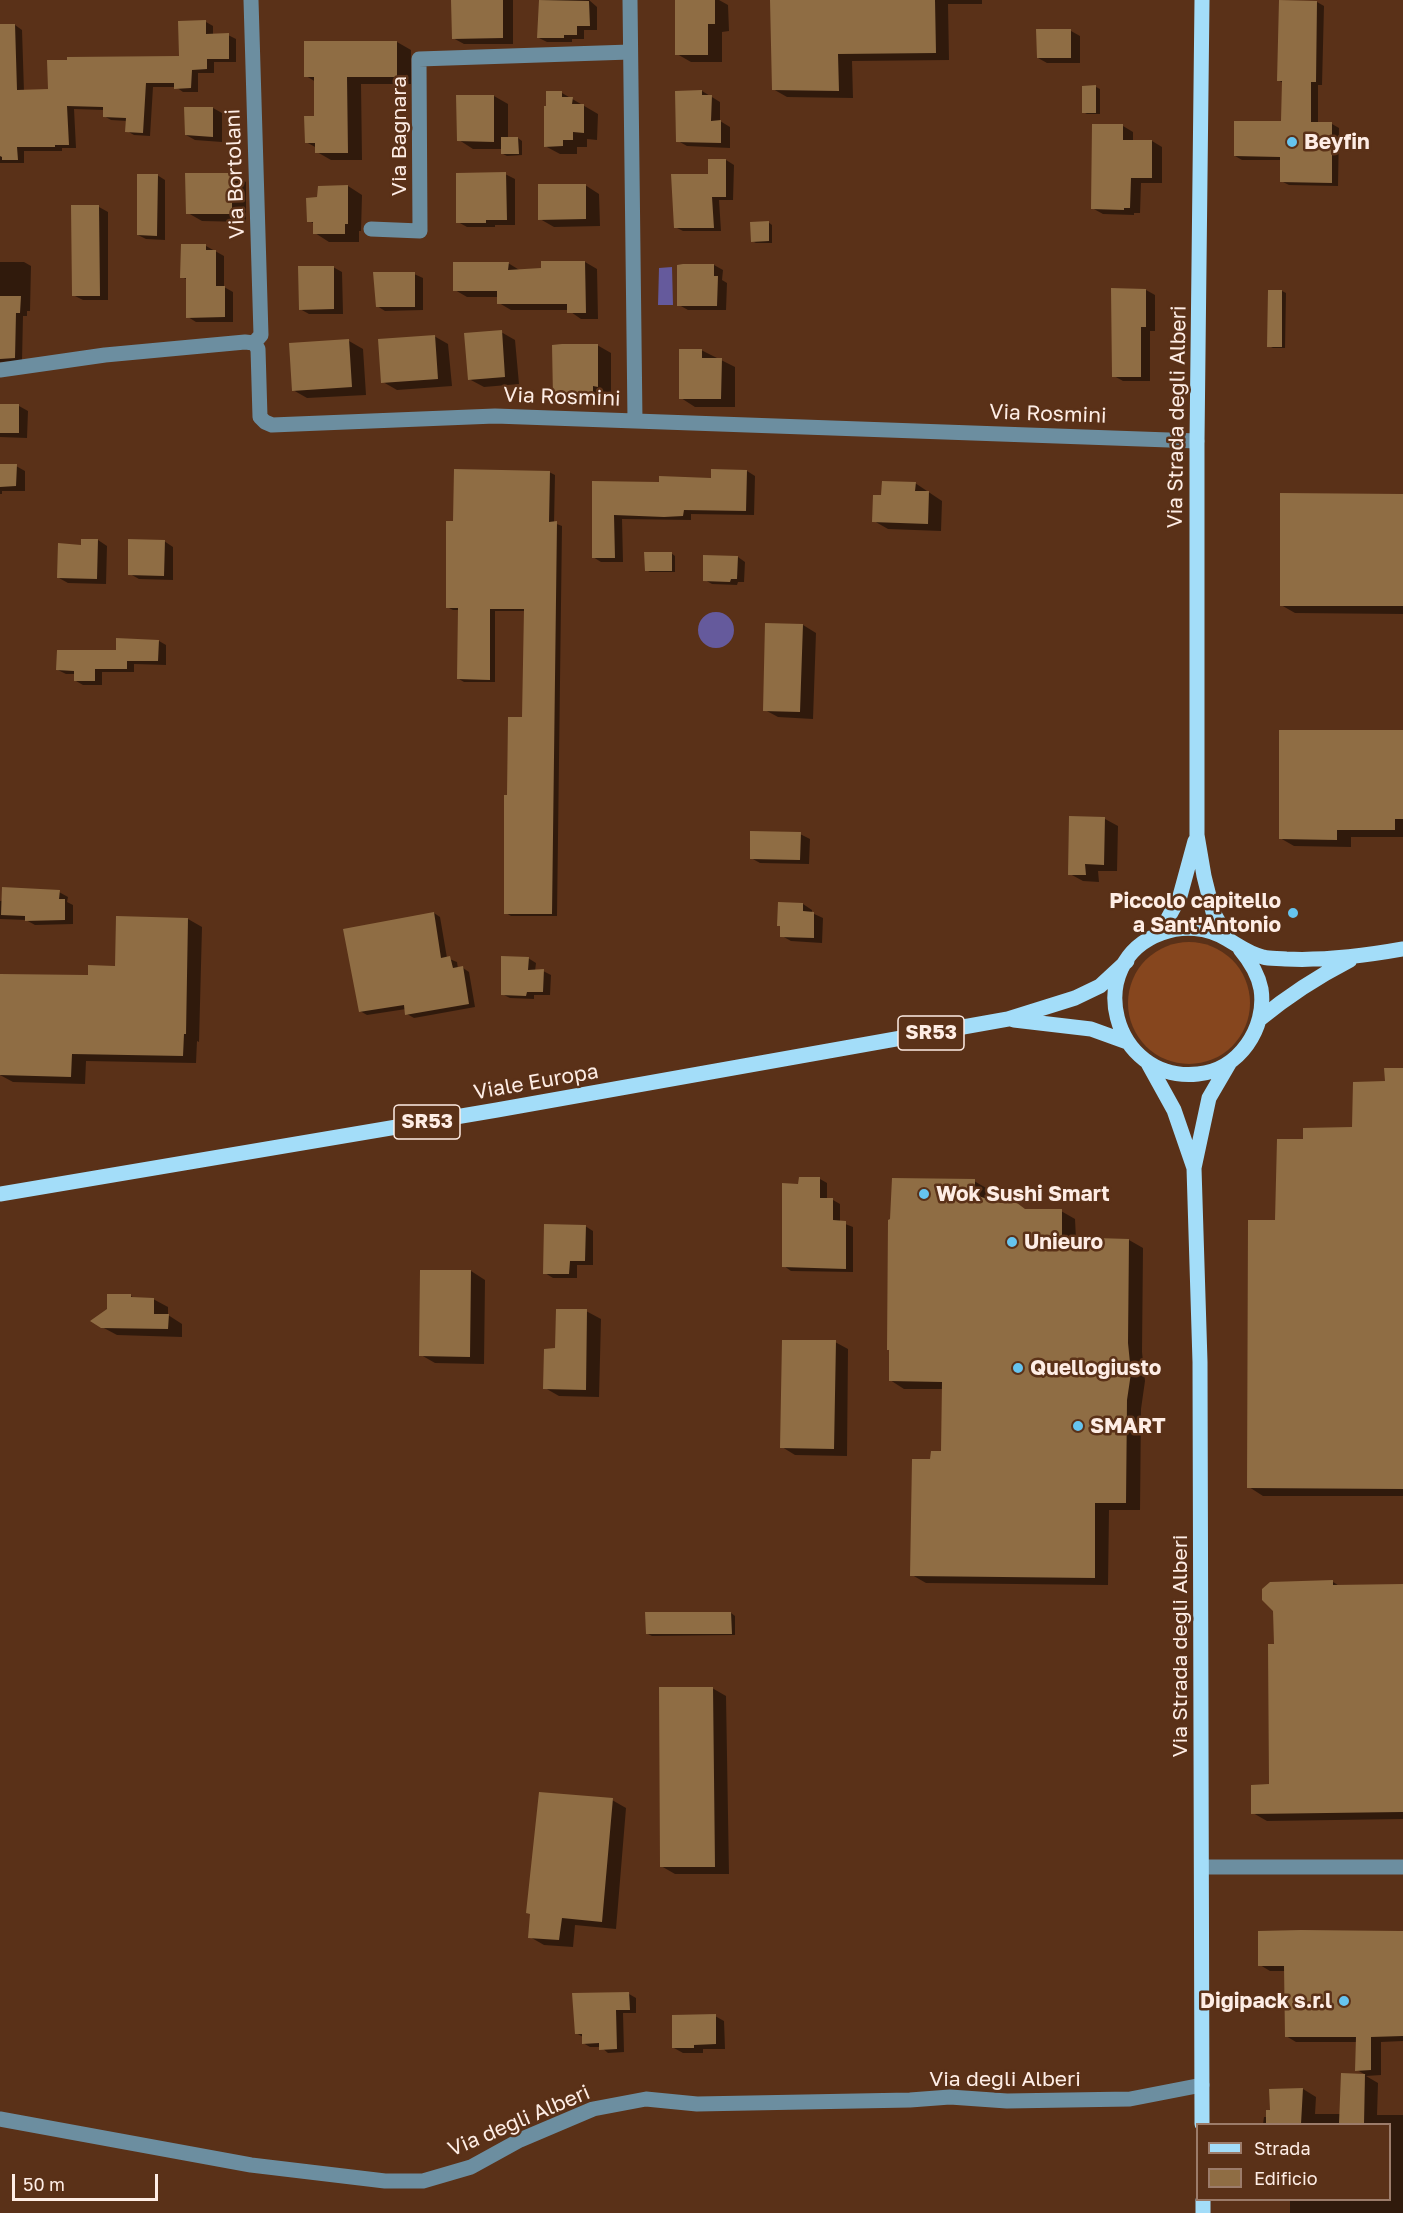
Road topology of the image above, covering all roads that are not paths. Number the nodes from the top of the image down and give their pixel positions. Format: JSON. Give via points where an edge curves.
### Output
{"nodes":[{"id":1,"x":251,"y":0,"type":"edge"},
{"id":2,"x":630,"y":0,"type":"edge"},
{"id":3,"x":1202,"y":0,"type":"edge"},
{"id":4,"x":630,"y":52,"type":"junction"},
{"id":5,"x":370,"y":229,"type":"dead end"},
{"id":6,"x":254,"y":343,"type":"junction"},
{"id":7,"x":0,"y":370,"type":"edge"},
{"id":8,"x":634,"y":420,"type":"junction"},
{"id":9,"x":1197,"y":441,"type":"junction"},
{"id":10,"x":1197,"y":835,"type":"junction"},
{"id":11,"x":1160,"y":933,"type":"junction"},
{"id":12,"x":1234,"y":945,"type":"junction"},
{"id":13,"x":1403,"y":949,"type":"edge"},
{"id":14,"x":1355,"y":958,"type":"junction"},
{"id":15,"x":1127,"y":961,"type":"junction"},
{"id":16,"x":1008,"y":1019,"type":"junction"},
{"id":17,"x":1260,"y":1019,"type":"junction"},
{"id":18,"x":1127,"y":1042,"type":"junction"},
{"id":19,"x":1230,"y":1062,"type":"junction"},
{"id":20,"x":1148,"y":1063,"type":"junction"},
{"id":21,"x":1194,"y":1168,"type":"junction"},
{"id":22,"x":0,"y":1194,"type":"edge"},
{"id":23,"x":1202,"y":1867,"type":"junction"},
{"id":24,"x":1403,"y":1867,"type":"edge"},
{"id":25,"x":1202,"y":2085,"type":"junction"},
{"id":26,"x":0,"y":2120,"type":"edge"},
{"id":27,"x":1202,"y":2123,"type":"edge"}],
"edges":[{"from":1,"to":6,"type":"street","name":"Via Bortolani","via":[[261,335]]},
{"from":2,"to":4,"type":"street"},
{"from":3,"to":9,"type":"main road","name":"Via Strada degli Alberi"},
{"from":4,"to":5,"type":"street","name":"Via Bagnara","via":[[419,58],[420,231]]},
{"from":4,"to":8,"type":"street"},
{"from":6,"to":7,"type":"street","via":[[125,353]]},
{"from":6,"to":8,"type":"street","name":"Via Rosmini","via":[[258,349],[260,417],[272,425],[495,416]]},
{"from":8,"to":9,"type":"street","name":"Via Rosmini"},
{"from":9,"to":10,"type":"main road","name":"Via Strada degli Alberi"},
{"from":10,"to":11,"type":"main road","name":"Via Strada degli Alberi","via":[[1180,896]]},
{"from":10,"to":12,"type":"main road","name":"Via Strada degli Alberi","via":[[1214,912]]},
{"from":11,"to":12,"type":"main road","name":"Viale Europa","via":[[1188,928],[1216,933]]},
{"from":11,"to":15,"type":"main road","name":"Viale Europa"},
{"from":12,"to":14,"type":"main road","name":"Viale Europa","via":[[1263,957]]},
{"from":12,"to":17,"type":"main road","name":"Viale Europa","via":[[1253,967],[1262,1001]]},
{"from":13,"to":14,"type":"main road","name":"Viale Europa"},
{"from":14,"to":17,"type":"main road","name":"Viale Europa","via":[[1316,977]]},
{"from":15,"to":16,"type":"main road","name":"Viale Europa","number":"SR53","via":[[1100,986]]},
{"from":15,"to":18,"type":"main road","name":"Viale Europa","via":[[1116,987],[1115,1002],[1116,1016]]},
{"from":16,"to":18,"type":"main road","name":"Viale Europa","number":"SR53","via":[[1091,1029]]},
{"from":16,"to":22,"type":"main road","name":"Viale Europa","number":"SR53"},
{"from":17,"to":19,"type":"main road","name":"Viale Europa","via":[[1250,1042]]},
{"from":18,"to":20,"type":"main road","name":"Viale Europa"},
{"from":19,"to":20,"type":"main road","name":"Viale Europa","via":[[1189,1075]]},
{"from":19,"to":21,"type":"main road","name":"Via Strada degli Alberi","via":[[1209,1098]]},
{"from":20,"to":21,"type":"main road","name":"Via Strada degli Alberi","via":[[1174,1110]]},
{"from":21,"to":23,"type":"main road","name":"Via Strada degli Alberi","via":[[1200,1373]]},
{"from":23,"to":24,"type":"street"},
{"from":23,"to":25,"type":"main road","name":"Via Strada degli Alberi"},
{"from":25,"to":26,"type":"street","name":"Via degli Alberi","via":[[1130,2099],[1007,2101],[950,2097],[697,2104],[646,2099],[593,2109],[520,2140],[471,2167],[423,2181],[385,2181],[251,2165]]},
{"from":25,"to":27,"type":"main road","name":"Via Strada degli Alberi"}]}
